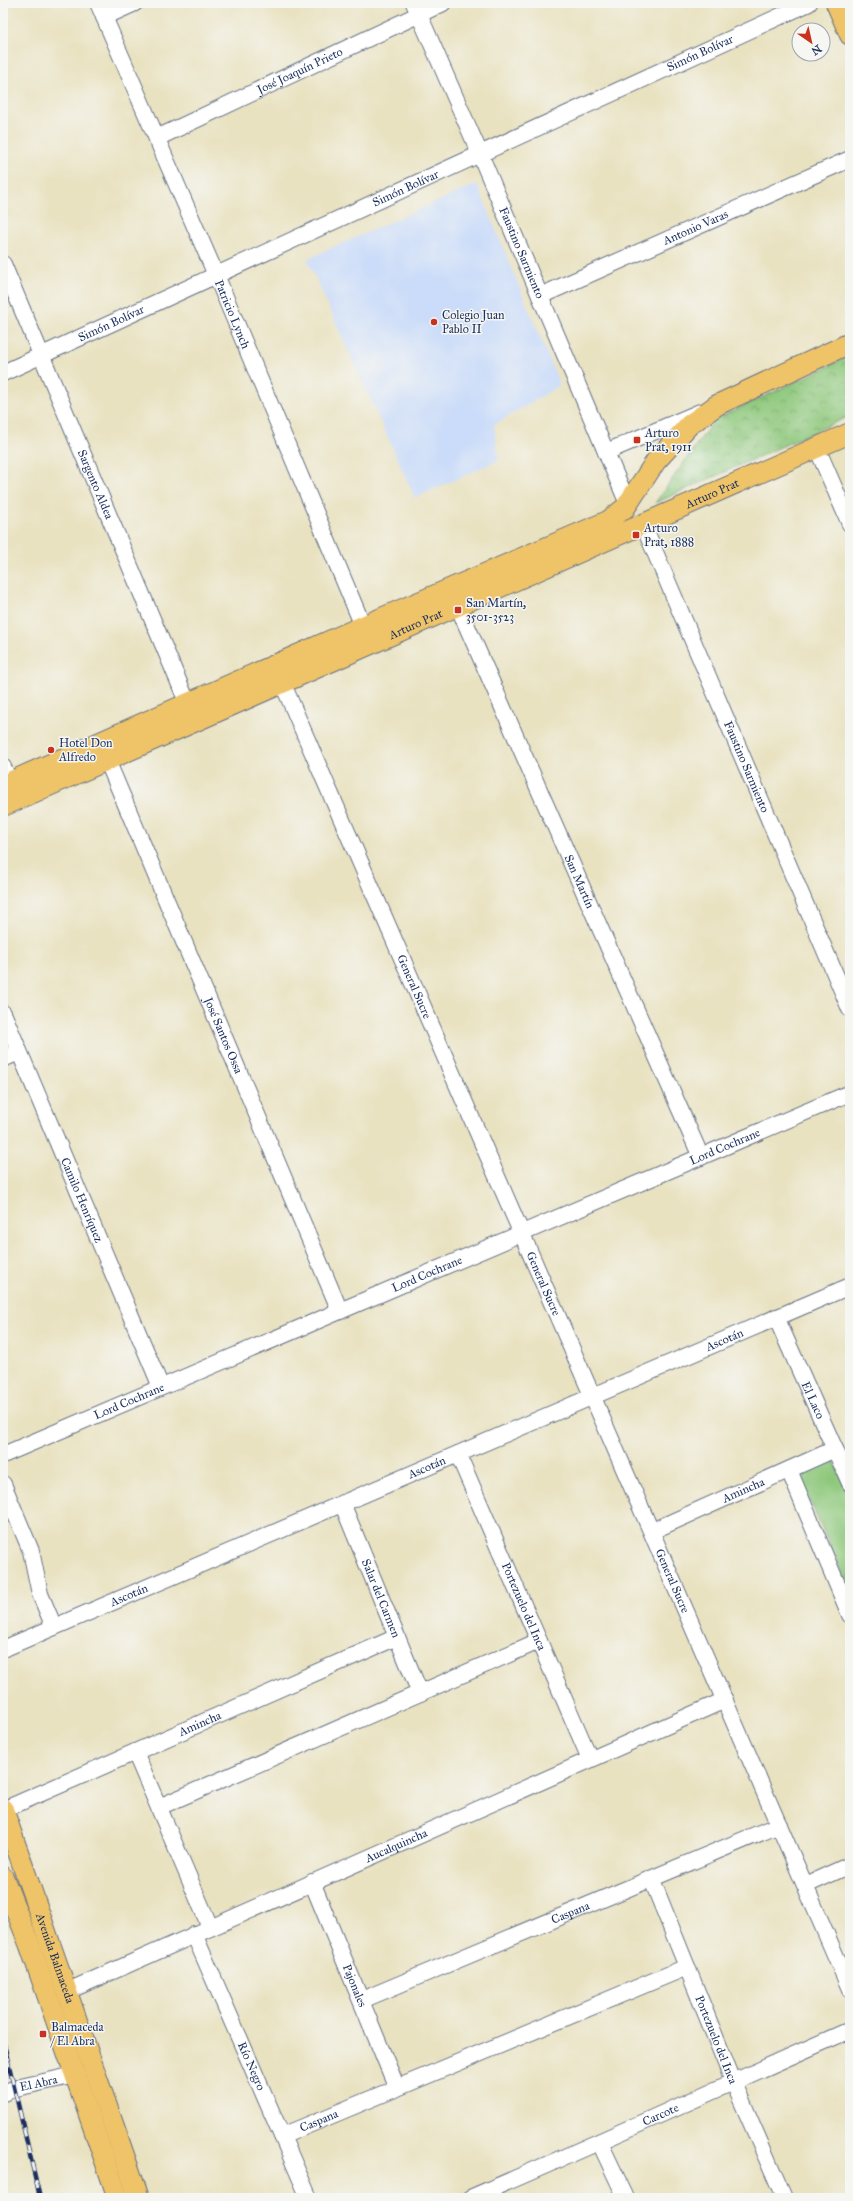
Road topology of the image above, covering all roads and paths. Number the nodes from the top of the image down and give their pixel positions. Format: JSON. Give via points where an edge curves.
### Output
{"nodes":[{"id":1,"x":136,"y":3,"type":"edge"},
{"id":2,"x":444,"y":3,"type":"edge"},
{"id":3,"x":809,"y":3,"type":"edge"},
{"id":4,"x":836,"y":3,"type":"edge"},
{"id":5,"x":416,"y":8,"type":"edge"},
{"id":6,"x":101,"y":10,"type":"edge"},
{"id":7,"x":850,"y":35,"type":"edge"},
{"id":8,"x":157,"y":138,"type":"junction"},
{"id":9,"x":480,"y":154,"type":"junction"},
{"id":10,"x":850,"y":159,"type":"edge"},
{"id":11,"x":3,"y":264,"type":"edge"},
{"id":12,"x":216,"y":275,"type":"junction"},
{"id":13,"x":540,"y":296,"type":"junction"},
{"id":14,"x":850,"y":343,"type":"edge"},
{"id":15,"x":42,"y":355,"type":"junction"},
{"id":16,"x":3,"y":373,"type":"edge"},
{"id":17,"x":717,"y":405,"type":"junction"},
{"id":18,"x":850,"y":433,"type":"edge"},
{"id":19,"x":817,"y":448,"type":"junction"},
{"id":20,"x":606,"y":452,"type":"junction"},
{"id":21,"x":628,"y":504,"type":"junction"},
{"id":22,"x":644,"y":524,"type":"junction"},
{"id":23,"x":850,"y":524,"type":"edge"},
{"id":24,"x":458,"y":606,"type":"junction"},
{"id":25,"x":363,"y":626,"type":"junction"},
{"id":26,"x":282,"y":682,"type":"junction"},
{"id":27,"x":188,"y":704,"type":"junction"},
{"id":28,"x":107,"y":760,"type":"junction"},
{"id":29,"x":5,"y":778,"type":"edge"},
{"id":30,"x":3,"y":806,"type":"edge"},
{"id":31,"x":850,"y":1009,"type":"edge"},
{"id":32,"x":3,"y":1013,"type":"edge"},
{"id":33,"x":19,"y":1052,"type":"junction"},
{"id":34,"x":3,"y":1058,"type":"edge"},
{"id":35,"x":850,"y":1094,"type":"edge"},
{"id":36,"x":701,"y":1157,"type":"junction"},
{"id":37,"x":522,"y":1233,"type":"junction"},
{"id":38,"x":850,"y":1286,"type":"edge"},
{"id":39,"x":340,"y":1311,"type":"junction"},
{"id":40,"x":776,"y":1317,"type":"junction"},
{"id":41,"x":161,"y":1387,"type":"junction"},
{"id":42,"x":593,"y":1396,"type":"junction"},
{"id":43,"x":835,"y":1449,"type":"junction"},
{"id":44,"x":3,"y":1454,"type":"edge"},
{"id":45,"x":458,"y":1454,"type":"junction"},
{"id":46,"x":789,"y":1470,"type":"junction"},
{"id":47,"x":850,"y":1483,"type":"edge"},
{"id":48,"x":3,"y":1484,"type":"edge"},
{"id":49,"x":342,"y":1503,"type":"junction"},
{"id":50,"x":652,"y":1532,"type":"junction"},
{"id":51,"x":850,"y":1615,"type":"edge"},
{"id":52,"x":54,"y":1627,"type":"junction"},
{"id":53,"x":397,"y":1637,"type":"junction"},
{"id":54,"x":539,"y":1641,"type":"junction"},
{"id":55,"x":3,"y":1649,"type":"edge"},
{"id":56,"x":420,"y":1693,"type":"junction"},
{"id":57,"x":725,"y":1700,"type":"junction"},
{"id":58,"x":135,"y":1752,"type":"junction"},
{"id":59,"x":590,"y":1760,"type":"junction"},
{"id":60,"x":159,"y":1807,"type":"junction"},
{"id":61,"x":3,"y":1809,"type":"edge"},
{"id":62,"x":780,"y":1825,"type":"junction"},
{"id":63,"x":850,"y":1865,"type":"edge"},
{"id":64,"x":3,"y":1877,"type":"edge"},
{"id":65,"x":652,"y":1880,"type":"junction"},
{"id":66,"x":312,"y":1882,"type":"junction"},
{"id":67,"x":806,"y":1885,"type":"junction"},
{"id":68,"x":210,"y":1927,"type":"junction"},
{"id":69,"x":194,"y":1934,"type":"junction"},
{"id":70,"x":687,"y":1967,"type":"junction"},
{"id":71,"x":849,"y":1982,"type":"edge"},
{"id":72,"x":68,"y":1991,"type":"junction"},
{"id":73,"x":362,"y":2000,"type":"junction"},
{"id":74,"x":850,"y":2030,"type":"edge"},
{"id":75,"x":75,"y":2075,"type":"junction"},
{"id":76,"x":733,"y":2081,"type":"junction"},
{"id":77,"x":397,"y":2088,"type":"junction"},
{"id":78,"x":3,"y":2093,"type":"edge"},
{"id":79,"x":282,"y":2136,"type":"junction"},
{"id":80,"x":600,"y":2143,"type":"junction"},
{"id":81,"x":118,"y":2198,"type":"edge"},
{"id":82,"x":139,"y":2198,"type":"edge"},
{"id":83,"x":309,"y":2198,"type":"edge"},
{"id":84,"x":470,"y":2198,"type":"edge"},
{"id":85,"x":626,"y":2198,"type":"edge"},
{"id":86,"x":784,"y":2198,"type":"edge"}],
"edges":[{"from":1,"to":6,"type":"street"},
{"from":2,"to":5,"type":"street","name":"José Joaquín Prieto"},
{"from":3,"to":9,"type":"street","name":"Simón Bolívar"},
{"from":4,"to":7,"type":"main road"},
{"from":5,"to":8,"type":"street","name":"José Joaquín Prieto"},
{"from":5,"to":9,"type":"street","name":"Faustino Sarmiento"},
{"from":6,"to":8,"type":"street","name":"Patricio Lynch"},
{"from":8,"to":12,"type":"street","name":"Patricio Lynch"},
{"from":9,"to":12,"type":"street","name":"Simón Bolívar"},
{"from":9,"to":13,"type":"street","name":"Faustino Sarmiento"},
{"from":10,"to":13,"type":"street","name":"Antonio Varas"},
{"from":11,"to":15,"type":"street","name":"Sargento Aldea"},
{"from":12,"to":15,"type":"street","name":"Simón Bolívar"},
{"from":12,"to":25,"type":"street","name":"Patricio Lynch"},
{"from":13,"to":20,"type":"street","name":"Faustino Sarmiento"},
{"from":14,"to":17,"type":"main road","name":"Arturo Prat"},
{"from":15,"to":16,"type":"street","name":"Simón Bolívar"},
{"from":15,"to":27,"type":"street","name":"Sargento Aldea"},
{"from":17,"to":20,"type":"street","name":"Arturo Prat"},
{"from":17,"to":21,"type":"main road","name":"Arturo Prat","via":[[673,440]]},
{"from":18,"to":19,"type":"main road","name":"Arturo Prat"},
{"from":19,"to":22,"type":"main road","name":"Arturo Prat"},
{"from":19,"to":23,"type":"street"},
{"from":20,"to":21,"type":"street","name":"Faustino Sarmiento"},
{"from":21,"to":25,"type":"main road","name":"Arturo Prat","via":[[617,516]]},
{"from":22,"to":24,"type":"main road","name":"Arturo Prat"},
{"from":22,"to":31,"type":"street","name":"Faustino Sarmiento"},
{"from":24,"to":26,"type":"main road","name":"Arturo Prat"},
{"from":24,"to":36,"type":"street","name":"San Martín"},
{"from":25,"to":27,"type":"main road","name":"Arturo Prat"},
{"from":26,"to":28,"type":"main road","name":"Arturo Prat"},
{"from":26,"to":37,"type":"street","name":"General Sucre"},
{"from":27,"to":29,"type":"main road","name":"Arturo Prat"},
{"from":28,"to":30,"type":"main road","name":"Arturo Prat"},
{"from":28,"to":39,"type":"street","name":"José Santos Ossa"},
{"from":32,"to":33,"type":"street","name":"Camilo Henríquez"},
{"from":33,"to":34,"type":"street"},
{"from":33,"to":41,"type":"street","name":"Camilo Henríquez"},
{"from":35,"to":36,"type":"street","name":"Lord Cochrane"},
{"from":36,"to":37,"type":"street","name":"Lord Cochrane"},
{"from":37,"to":39,"type":"street","name":"Lord Cochrane"},
{"from":37,"to":42,"type":"street","name":"General Sucre"},
{"from":38,"to":40,"type":"street","name":"Ascotán"},
{"from":39,"to":41,"type":"street","name":"Lord Cochrane"},
{"from":40,"to":42,"type":"street","name":"Ascotán"},
{"from":40,"to":43,"type":"street","name":"El Laco"},
{"from":41,"to":44,"type":"street","name":"Lord Cochrane"},
{"from":42,"to":45,"type":"street","name":"Ascotán"},
{"from":42,"to":50,"type":"street","name":"General Sucre"},
{"from":43,"to":46,"type":"street","name":"Amincha"},
{"from":43,"to":47,"type":"street","name":"El Laco"},
{"from":45,"to":49,"type":"street","name":"Ascotán"},
{"from":45,"to":54,"type":"street","name":"Portezuelo del Inca"},
{"from":46,"to":50,"type":"street","name":"Amincha"},
{"from":46,"to":51,"type":"street"},
{"from":48,"to":52,"type":"street","via":[[31,1551],[40,1594]]},
{"from":49,"to":52,"type":"street","name":"Ascotán"},
{"from":49,"to":53,"type":"street","name":"Salar del Carmen"},
{"from":50,"to":57,"type":"street","name":"General Sucre"},
{"from":52,"to":55,"type":"street","name":"Ascotán"},
{"from":53,"to":56,"type":"street","name":"Salar del Carmen"},
{"from":53,"to":58,"type":"street","name":"Amincha"},
{"from":54,"to":56,"type":"street"},
{"from":54,"to":59,"type":"street","name":"Portezuelo del Inca"},
{"from":56,"to":60,"type":"street"},
{"from":57,"to":59,"type":"street","name":"Aucalquincha"},
{"from":57,"to":62,"type":"street","name":"General Sucre"},
{"from":58,"to":60,"type":"street"},
{"from":58,"to":61,"type":"street","name":"Amincha"},
{"from":59,"to":66,"type":"street","name":"Aucalquincha"},
{"from":60,"to":68,"type":"street"},
{"from":61,"to":72,"type":"main road","name":"Avenida Balmaceda"},
{"from":62,"to":65,"type":"street","name":"Caspana"},
{"from":62,"to":67,"type":"street","name":"General Sucre"},
{"from":63,"to":67,"type":"street"},
{"from":64,"to":75,"type":"main road","name":"Avenida Balmaceda"},
{"from":65,"to":70,"type":"street","name":"Portezuelo del Inca"},
{"from":65,"to":73,"type":"street","name":"Caspana"},
{"from":66,"to":68,"type":"street","name":"Aucalquincha"},
{"from":66,"to":73,"type":"street","name":"Pajonales"},
{"from":67,"to":71,"type":"street","name":"General Sucre"},
{"from":68,"to":69,"type":"street","name":"Aucalquincha"},
{"from":69,"to":72,"type":"street","name":"Aucalquincha"},
{"from":69,"to":79,"type":"street","name":"Río Negro"},
{"from":70,"to":76,"type":"street","name":"Portezuelo del Inca"},
{"from":70,"to":77,"type":"street","name":"Caspana"},
{"from":72,"to":82,"type":"main road","name":"Avenida Balmaceda"},
{"from":73,"to":77,"type":"street","name":"Pajonales"},
{"from":74,"to":76,"type":"street","name":"Carcote"},
{"from":75,"to":78,"type":"street","name":"El Abra"},
{"from":75,"to":81,"type":"main road","name":"Avenida Balmaceda"},
{"from":76,"to":80,"type":"street","name":"Carcote"},
{"from":76,"to":86,"type":"street","name":"Portezuelo del Inca"},
{"from":77,"to":79,"type":"street","name":"Caspana"},
{"from":79,"to":83,"type":"street","name":"Río Negro"},
{"from":80,"to":84,"type":"street","name":"Carcote"},
{"from":80,"to":85,"type":"street"}]}
